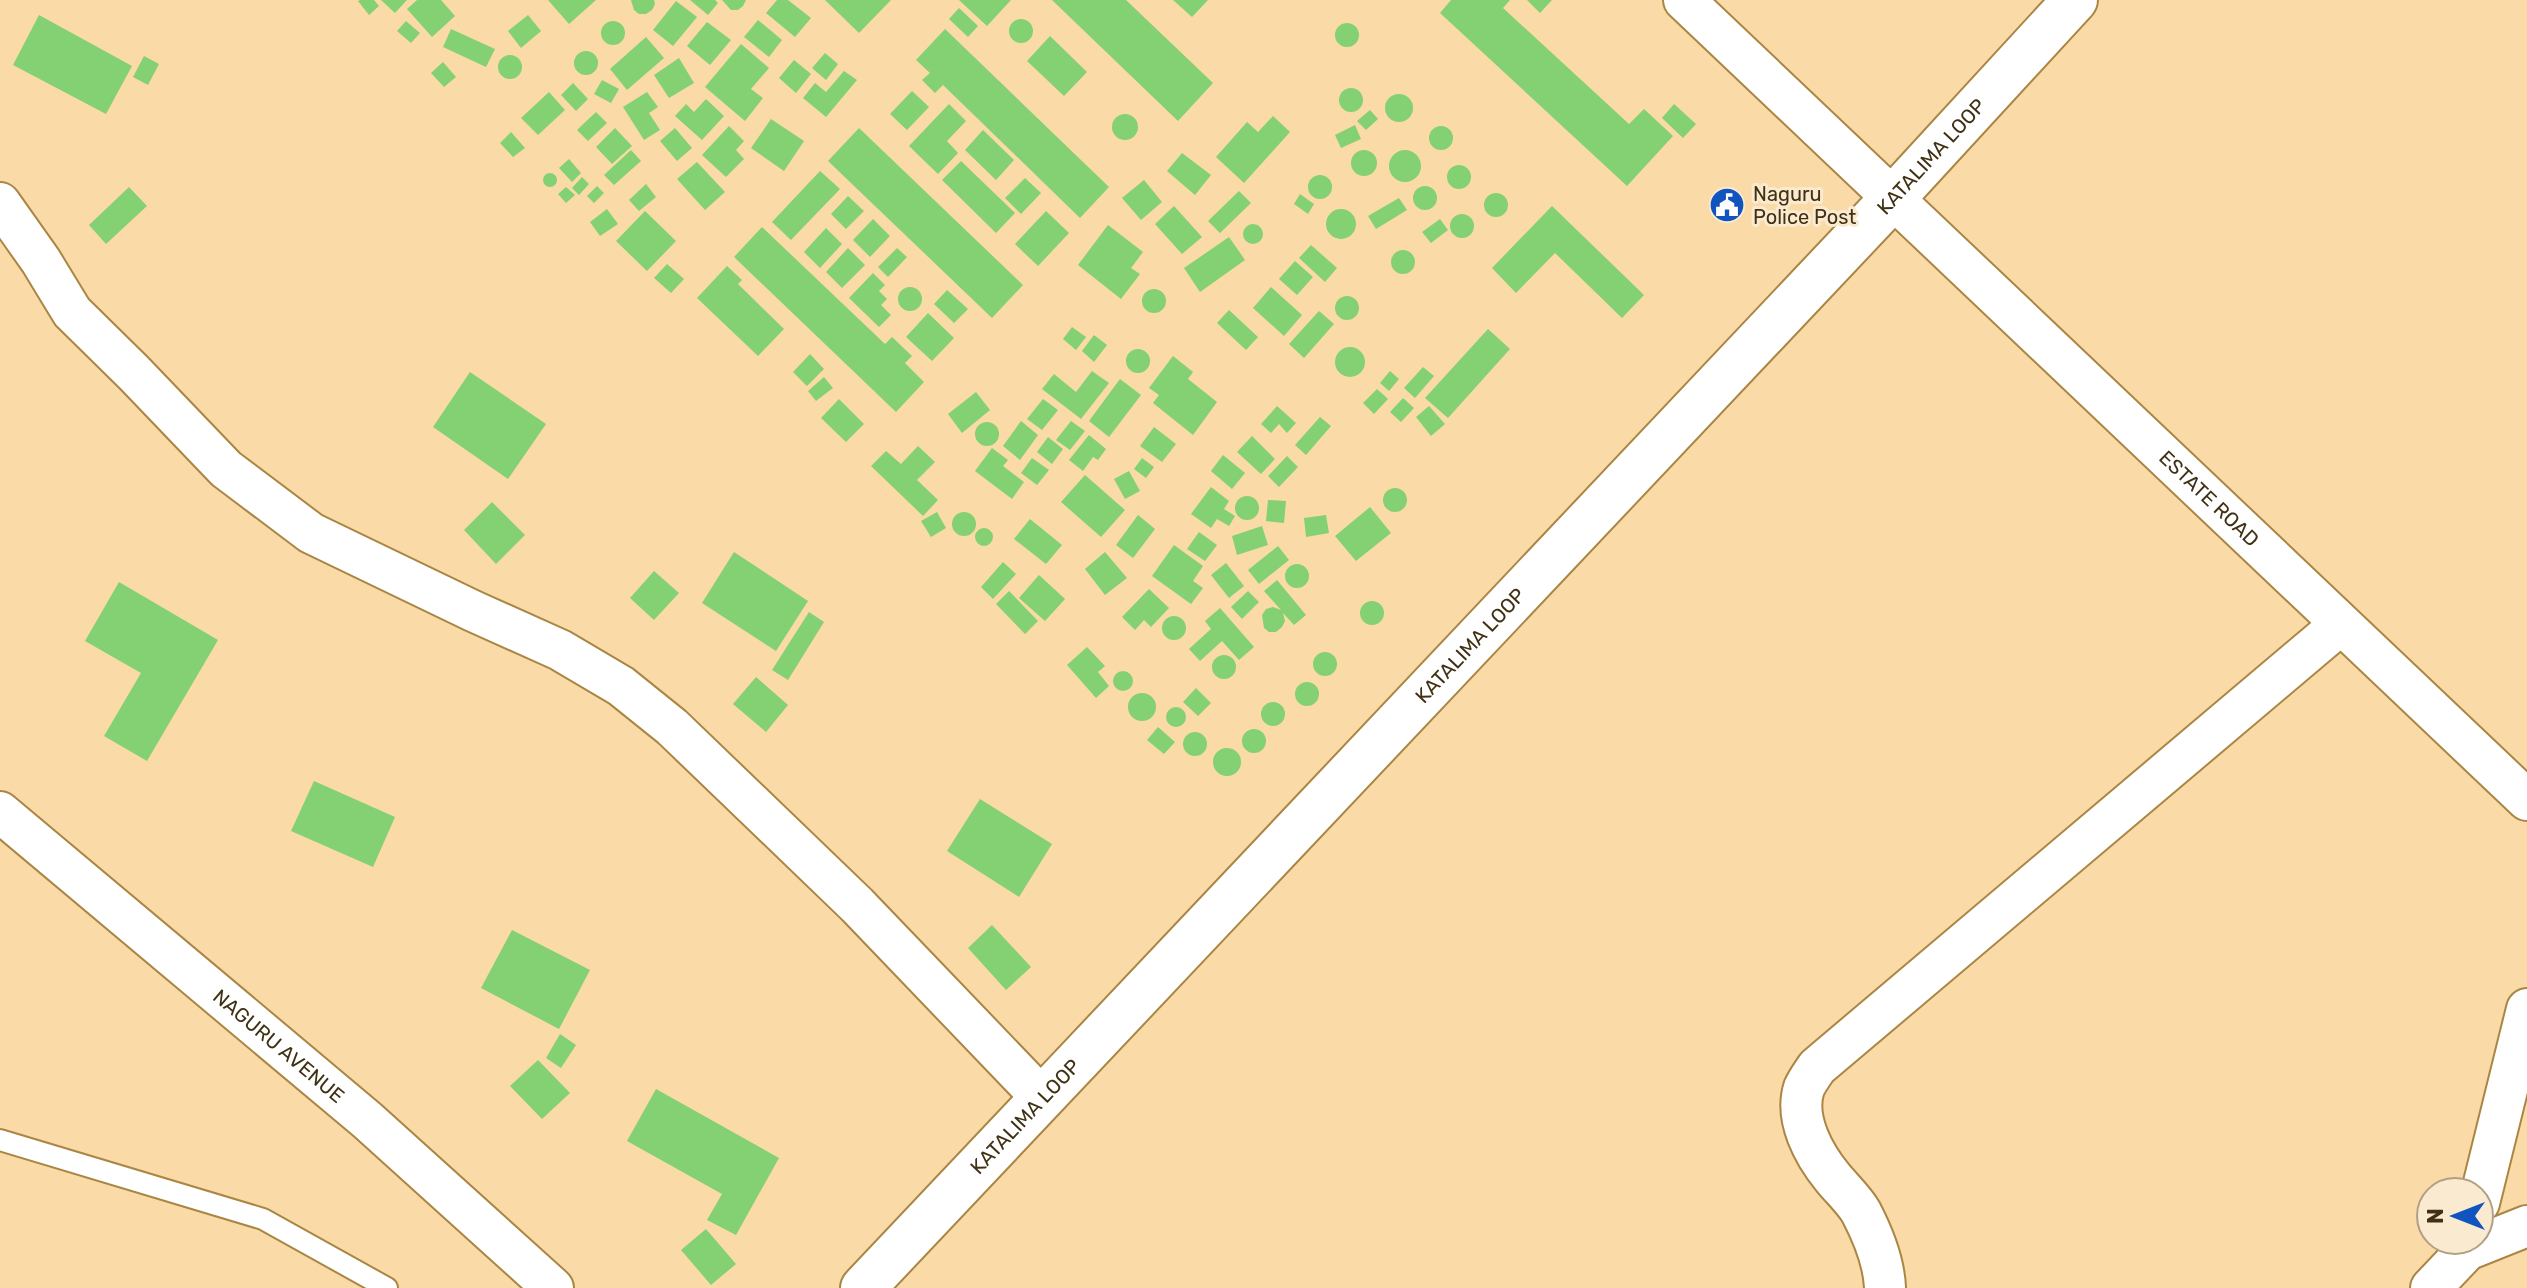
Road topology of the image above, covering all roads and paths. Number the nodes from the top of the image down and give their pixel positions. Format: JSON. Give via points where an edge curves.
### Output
{"nodes":[{"id":1,"x":1684,"y":0,"type":"edge"},
{"id":2,"x":2075,"y":0,"type":"edge"},
{"id":3,"x":1893,"y":198,"type":"junction"},
{"id":4,"x":0,"y":203,"type":"edge"},
{"id":5,"x":2341,"y":624,"type":"junction"},
{"id":6,"x":2527,"y":800,"type":"edge"},
{"id":7,"x":0,"y":812,"type":"edge"},
{"id":8,"x":2527,"y":1009,"type":"edge"},
{"id":9,"x":1043,"y":1099,"type":"junction"},
{"id":10,"x":0,"y":1140,"type":"edge"},
{"id":11,"x":2486,"y":1176,"type":"edge"},
{"id":12,"x":2527,"y":1226,"type":"edge"},
{"id":13,"x":2495,"y":1236,"type":"edge"},
{"id":14,"x":2459,"y":1256,"type":"edge"},
{"id":15,"x":387,"y":1288,"type":"edge"},
{"id":16,"x":553,"y":1288,"type":"edge"},
{"id":17,"x":863,"y":1288,"type":"edge"},
{"id":18,"x":1885,"y":1288,"type":"edge"},
{"id":19,"x":2431,"y":1288,"type":"edge"}],
"edges":[{"from":1,"to":3,"type":"street","name":"ESTATE ROAD"},
{"from":2,"to":3,"type":"street","name":"KATALIMA LOOP"},
{"from":3,"to":5,"type":"street","name":"ESTATE ROAD"},
{"from":3,"to":9,"type":"street","name":"KATALIMA LOOP"},
{"from":4,"to":9,"type":"street","via":[[72,312],[226,469],[311,533],[560,650],[621,686],[672,727],[857,905]]},
{"from":5,"to":6,"type":"street","name":"ESTATE ROAD"},
{"from":5,"to":18,"type":"street","via":[[1817,1067],[1805,1086],[1804,1126],[1825,1169],[1860,1210],[1884,1268]]},
{"from":7,"to":16,"type":"street","name":"NAGURU AVENUE","via":[[367,1120]]},
{"from":8,"to":11,"type":"street"},
{"from":9,"to":17,"type":"street","name":"KATALIMA LOOP"},
{"from":10,"to":15,"type":"lane","via":[[263,1219]]},
{"from":12,"to":13,"type":"street"},
{"from":14,"to":19,"type":"street"}]}
